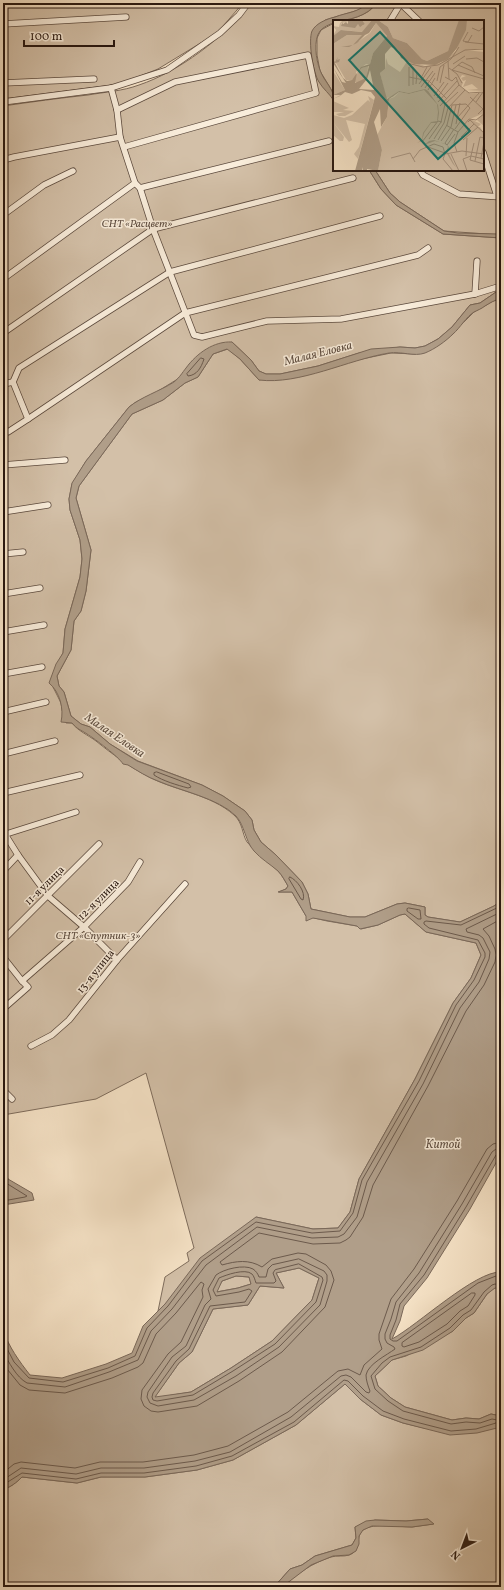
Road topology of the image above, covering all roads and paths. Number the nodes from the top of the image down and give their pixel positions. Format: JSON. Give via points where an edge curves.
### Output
{"nodes":[{"id":1,"x":248,"y":3,"type":"edge"},
{"id":2,"x":401,"y":4,"type":"edge"},
{"id":3,"x":126,"y":17,"type":"dead end"},
{"id":4,"x":391,"y":20,"type":"edge"},
{"id":5,"x":418,"y":20,"type":"edge"},
{"id":6,"x":3,"y":24,"type":"edge"},
{"id":7,"x":94,"y":79,"type":"dead end"},
{"id":8,"x":3,"y":83,"type":"edge"},
{"id":9,"x":112,"y":88,"type":"junction"},
{"id":10,"x":3,"y":102,"type":"edge"},
{"id":11,"x":117,"y":110,"type":"junction"},
{"id":12,"x":120,"y":137,"type":"junction"},
{"id":13,"x":330,"y":141,"type":"dead end"},
{"id":14,"x":124,"y":147,"type":"junction"},
{"id":15,"x":484,"y":155,"type":"edge"},
{"id":16,"x":3,"y":160,"type":"edge"},
{"id":17,"x":73,"y":170,"type":"dead end"},
{"id":18,"x":421,"y":171,"type":"edge"},
{"id":19,"x":353,"y":178,"type":"dead end"},
{"id":20,"x":135,"y":183,"type":"junction"},
{"id":21,"x":140,"y":188,"type":"junction"},
{"id":22,"x":499,"y":197,"type":"edge"},
{"id":23,"x":3,"y":215,"type":"edge"},
{"id":24,"x":380,"y":216,"type":"dead end"},
{"id":25,"x":153,"y":229,"type":"junction"},
{"id":26,"x":428,"y":248,"type":"dead end"},
{"id":27,"x":477,"y":261,"type":"dead end"},
{"id":28,"x":170,"y":272,"type":"junction"},
{"id":29,"x":3,"y":279,"type":"edge"},
{"id":30,"x":501,"y":286,"type":"edge"},
{"id":31,"x":475,"y":294,"type":"junction"},
{"id":32,"x":185,"y":313,"type":"junction"},
{"id":33,"x":3,"y":333,"type":"edge"},
{"id":34,"x":13,"y":382,"type":"junction"},
{"id":35,"x":3,"y":384,"type":"edge"},
{"id":36,"x":28,"y":419,"type":"junction"},
{"id":37,"x":3,"y":432,"type":"edge"},
{"id":38,"x":65,"y":460,"type":"dead end"},
{"id":39,"x":3,"y":465,"type":"edge"},
{"id":40,"x":48,"y":505,"type":"dead end"},
{"id":41,"x":3,"y":512,"type":"edge"},
{"id":42,"x":23,"y":552,"type":"dead end"},
{"id":43,"x":3,"y":554,"type":"edge"},
{"id":44,"x":40,"y":588,"type":"dead end"},
{"id":45,"x":3,"y":594,"type":"edge"},
{"id":46,"x":44,"y":625,"type":"dead end"},
{"id":47,"x":3,"y":632,"type":"edge"},
{"id":48,"x":42,"y":667,"type":"dead end"},
{"id":49,"x":3,"y":674,"type":"edge"},
{"id":50,"x":46,"y":702,"type":"dead end"},
{"id":51,"x":3,"y":712,"type":"edge"},
{"id":52,"x":55,"y":741,"type":"dead end"},
{"id":53,"x":3,"y":754,"type":"edge"},
{"id":54,"x":80,"y":774,"type":"dead end"},
{"id":55,"x":3,"y":793,"type":"edge"},
{"id":56,"x":76,"y":812,"type":"dead end"},
{"id":57,"x":4,"y":833,"type":"edge"},
{"id":58,"x":99,"y":844,"type":"dead end"},
{"id":59,"x":18,"y":855,"type":"junction"},
{"id":60,"x":140,"y":862,"type":"dead end"},
{"id":61,"x":3,"y":871,"type":"edge"},
{"id":62,"x":185,"y":884,"type":"dead end"},
{"id":63,"x":48,"y":896,"type":"junction"},
{"id":64,"x":84,"y":927,"type":"junction"},
{"id":65,"x":3,"y":940,"type":"edge"},
{"id":66,"x":3,"y":958,"type":"edge"},
{"id":67,"x":116,"y":960,"type":"junction"},
{"id":68,"x":22,"y":981,"type":"junction"},
{"id":69,"x":3,"y":1009,"type":"edge"},
{"id":70,"x":31,"y":1046,"type":"dead end"},
{"id":71,"x":3,"y":1090,"type":"edge"},
{"id":72,"x":12,"y":1099,"type":"dead end"}],
"edges":[{"from":1,"to":9,"type":"street","via":[[220,33],[167,70]]},
{"from":2,"to":4,"type":"street"},
{"from":2,"to":5,"type":"street"},
{"from":3,"to":6,"type":"street"},
{"from":7,"to":8,"type":"street"},
{"from":9,"to":10,"type":"street"},
{"from":9,"to":11,"type":"street"},
{"from":11,"to":12,"type":"street"},
{"from":11,"to":14,"type":"street","via":[[175,82],[308,55],[316,93]]},
{"from":12,"to":14,"type":"street"},
{"from":12,"to":16,"type":"street"},
{"from":13,"to":21,"type":"street"},
{"from":14,"to":20,"type":"street"},
{"from":15,"to":22,"type":"street"},
{"from":17,"to":23,"type":"street","via":[[44,185]]},
{"from":18,"to":22,"type":"street","via":[[423,175],[459,194]]},
{"from":19,"to":25,"type":"street"},
{"from":20,"to":21,"type":"street"},
{"from":20,"to":29,"type":"street"},
{"from":21,"to":25,"type":"street"},
{"from":24,"to":28,"type":"street"},
{"from":25,"to":28,"type":"street"},
{"from":25,"to":33,"type":"street"},
{"from":26,"to":32,"type":"street","via":[[418,255]]},
{"from":27,"to":31,"type":"street"},
{"from":28,"to":32,"type":"street"},
{"from":28,"to":34,"type":"street","via":[[19,368]]},
{"from":30,"to":31,"type":"street"},
{"from":31,"to":32,"type":"street","via":[[341,319],[267,321],[202,337],[194,335]]},
{"from":32,"to":36,"type":"street"},
{"from":34,"to":35,"type":"street"},
{"from":34,"to":36,"type":"street"},
{"from":36,"to":37,"type":"street","via":[[8,432]]},
{"from":38,"to":39,"type":"street"},
{"from":40,"to":41,"type":"street"},
{"from":42,"to":43,"type":"street"},
{"from":44,"to":45,"type":"street"},
{"from":46,"to":47,"type":"street"},
{"from":48,"to":49,"type":"street"},
{"from":50,"to":51,"type":"street"},
{"from":52,"to":53,"type":"street"},
{"from":54,"to":55,"type":"street"},
{"from":56,"to":57,"type":"street"},
{"from":57,"to":59,"type":"street"},
{"from":58,"to":63,"type":"street","name":"11-я улица"},
{"from":59,"to":61,"type":"street"},
{"from":59,"to":63,"type":"street"},
{"from":60,"to":64,"type":"street","name":"12-я улица","via":[[128,882]]},
{"from":62,"to":67,"type":"street","name":"13-я улица"},
{"from":63,"to":64,"type":"street"},
{"from":63,"to":65,"type":"street","name":"11-я улица"},
{"from":64,"to":67,"type":"street"},
{"from":64,"to":68,"type":"street","name":"12-я улица"},
{"from":66,"to":68,"type":"street"},
{"from":67,"to":70,"type":"street","name":"13-я улица","via":[[69,1020],[52,1035]]},
{"from":68,"to":69,"type":"street","via":[[28,987]]},
{"from":71,"to":72,"type":"street"}]}
